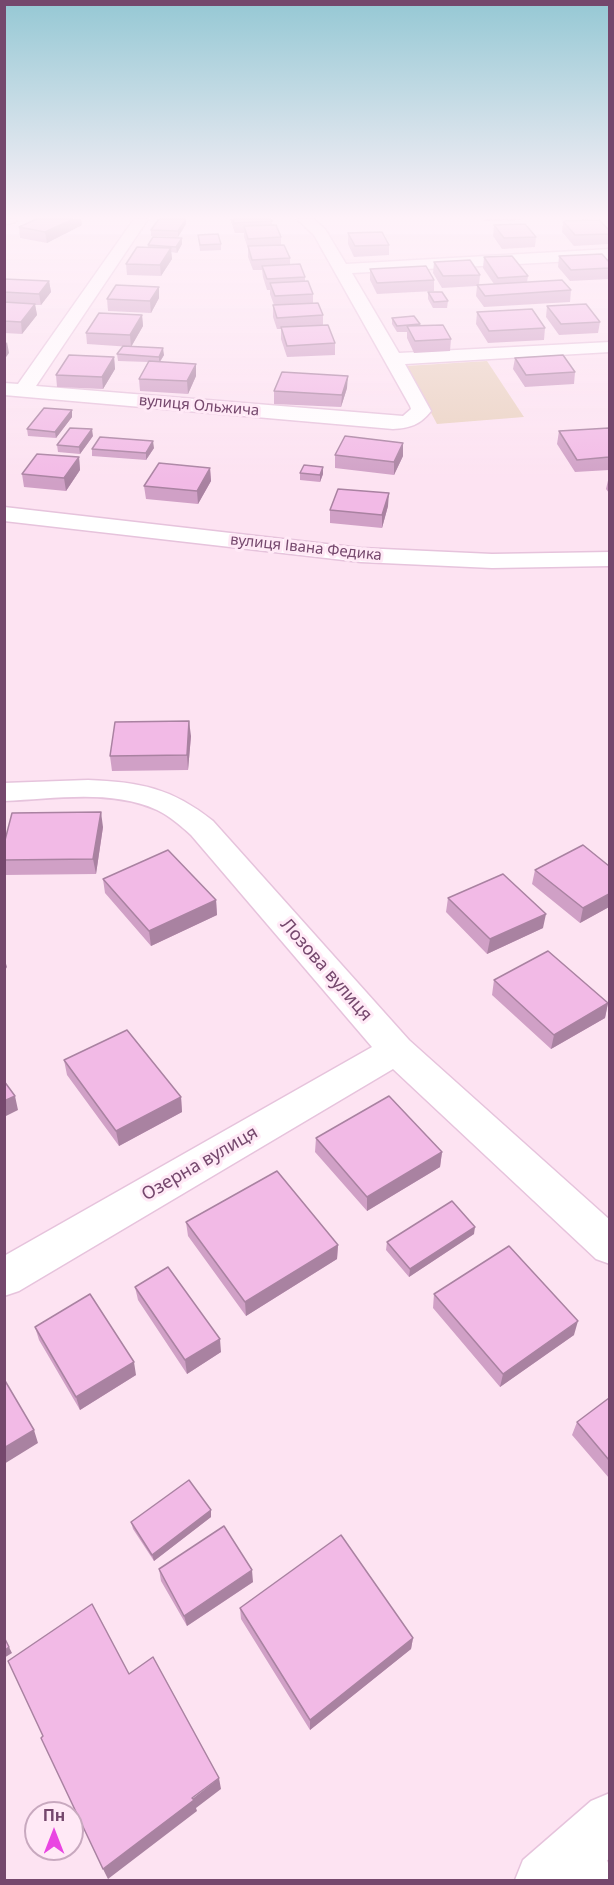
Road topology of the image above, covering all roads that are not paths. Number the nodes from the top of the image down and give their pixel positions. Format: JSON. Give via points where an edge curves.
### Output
{"nodes":[{"id":1,"x":76,"y":307,"type":"edge"},
{"id":2,"x":364,"y":307,"type":"edge"},
{"id":3,"x":609,"y":347,"type":"edge"},
{"id":4,"x":393,"y":359,"type":"junction"},
{"id":5,"x":14,"y":390,"type":"edge"},
{"id":6,"x":4,"y":514,"type":"edge"},
{"id":7,"x":609,"y":559,"type":"edge"},
{"id":8,"x":4,"y":792,"type":"edge"},
{"id":9,"x":396,"y":1050,"type":"junction"},
{"id":10,"x":609,"y":1246,"type":"edge"},
{"id":11,"x":4,"y":1278,"type":"edge"},
{"id":12,"x":597,"y":1848,"type":"edge"},
{"id":13,"x":543,"y":1881,"type":"edge"}],
"edges":[{"from":1,"to":5,"type":"street"},
{"from":2,"to":4,"type":"street"},
{"from":3,"to":4,"type":"street"},
{"from":4,"to":5,"type":"street","name":"вулиця Ольжича","via":[[420,405],[421,411],[408,422]]},
{"from":6,"to":7,"type":"street","name":"вулиця Івана Федика","via":[[361,555],[492,561]]},
{"from":8,"to":9,"type":"street","name":"Лозова вулиця","via":[[131,791],[169,804],[202,828]]},
{"from":9,"to":10,"type":"street","name":"Лозова вулиця"},
{"from":9,"to":11,"type":"street","name":"Озерна вулиця"},
{"from":12,"to":13,"type":"street"}]}
